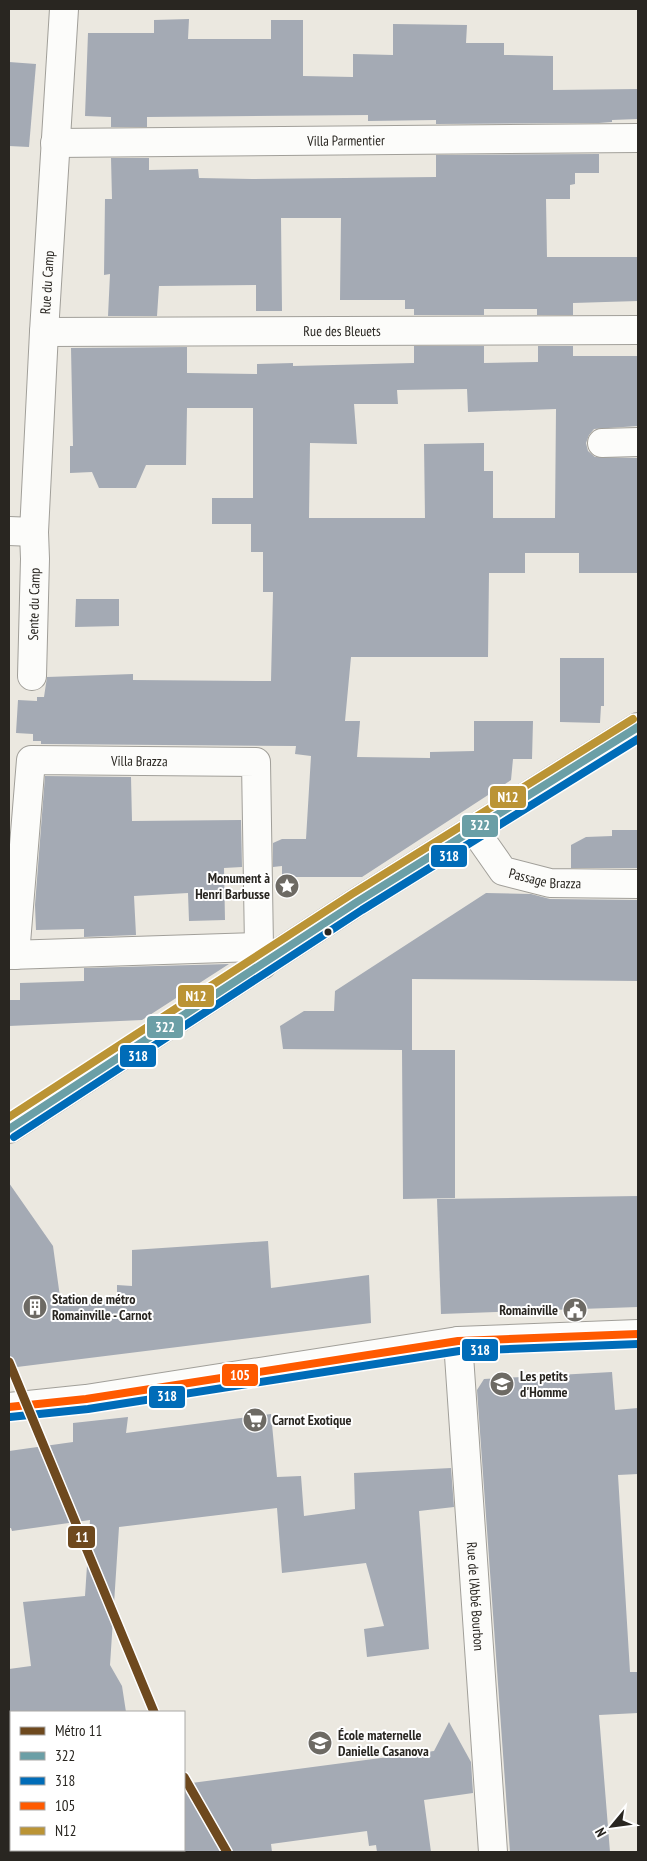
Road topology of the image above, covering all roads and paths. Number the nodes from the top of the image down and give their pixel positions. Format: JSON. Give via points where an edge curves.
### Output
{"nodes":[{"id":1,"x":64,"y":9,"type":"edge"},
{"id":2,"x":638,"y":138,"type":"edge"},
{"id":3,"x":55,"y":143,"type":"junction"},
{"id":4,"x":638,"y":330,"type":"edge"},
{"id":5,"x":44,"y":332,"type":"junction"},
{"id":6,"x":602,"y":442,"type":"dead end"},
{"id":7,"x":638,"y":442,"type":"edge"},
{"id":8,"x":21,"y":531,"type":"edge"},
{"id":9,"x":32,"y":676,"type":"dead end"},
{"id":10,"x":638,"y":727,"type":"edge"},
{"id":11,"x":475,"y":830,"type":"junction"},
{"id":12,"x":638,"y":884,"type":"edge"},
{"id":13,"x":12,"y":955,"type":"edge"},
{"id":14,"x":260,"y":956,"type":"junction"},
{"id":15,"x":9,"y":1128,"type":"edge"},
{"id":16,"x":638,"y":1334,"type":"edge"},
{"id":17,"x":458,"y":1341,"type":"junction"},
{"id":18,"x":9,"y":1407,"type":"edge"},
{"id":19,"x":493,"y":1852,"type":"edge"}],
"edges":[{"from":1,"to":3,"type":"street","name":"Rue du Camp"},
{"from":2,"to":3,"type":"street","name":"Villa Parmentier"},
{"from":3,"to":5,"type":"street","name":"Rue du Camp"},
{"from":4,"to":5,"type":"street","name":"Rue des Bleuets"},
{"from":5,"to":8,"type":"street","name":"Rue du Camp"},
{"from":6,"to":7,"type":"street"},
{"from":8,"to":9,"type":"street","name":"Sente du Camp","via":[[35,559]]},
{"from":10,"to":11,"type":"street"},
{"from":11,"to":12,"type":"street","name":"Passage Brazza","via":[[503,871],[550,883]]},
{"from":11,"to":14,"type":"street"},
{"from":13,"to":14,"type":"street","name":"Villa Brazza"},
{"from":13,"to":14,"type":"street","name":"Villa Brazza","via":[[31,760],[256,762]]},
{"from":14,"to":15,"type":"street"},
{"from":16,"to":17,"type":"street"},
{"from":17,"to":18,"type":"street","via":[[86,1399]]},
{"from":17,"to":19,"type":"street","name":"Rue de l'Abbé Bourbon"}]}
